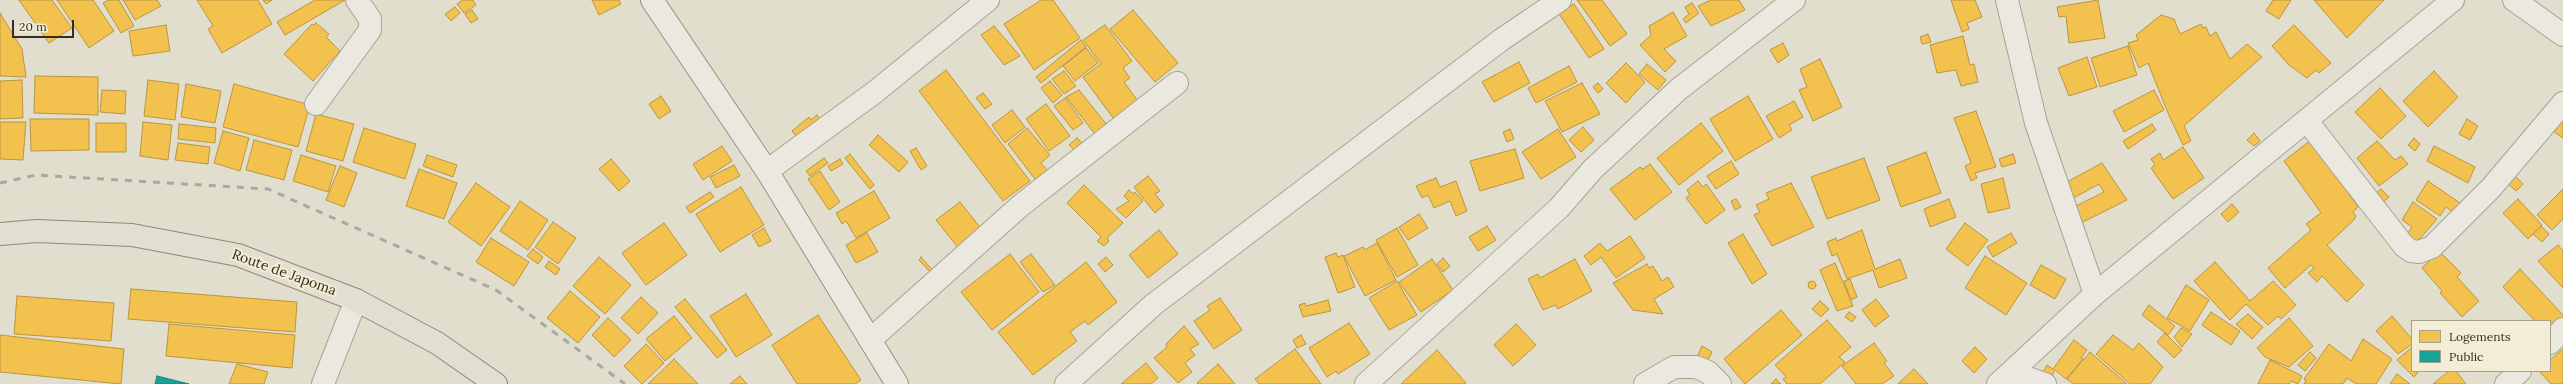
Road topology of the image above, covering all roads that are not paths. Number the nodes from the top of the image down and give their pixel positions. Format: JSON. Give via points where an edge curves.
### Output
{"nodes":[{"id":1,"x":357,"y":0,"type":"edge"},
{"id":2,"x":652,"y":0,"type":"edge"},
{"id":3,"x":988,"y":0,"type":"edge"},
{"id":4,"x":1560,"y":0,"type":"edge"},
{"id":5,"x":1794,"y":0,"type":"edge"},
{"id":6,"x":2007,"y":0,"type":"edge"},
{"id":7,"x":2453,"y":0,"type":"edge"},
{"id":8,"x":2514,"y":0,"type":"edge"},
{"id":9,"x":2563,"y":35,"type":"edge"},
{"id":10,"x":1176,"y":83,"type":"dead end"},
{"id":11,"x":2563,"y":103,"type":"edge"},
{"id":12,"x":316,"y":104,"type":"dead end"},
{"id":13,"x":2307,"y":121,"type":"junction"},
{"id":14,"x":767,"y":171,"type":"junction"},
{"id":15,"x":0,"y":234,"type":"edge"},
{"id":16,"x":2095,"y":294,"type":"junction"},
{"id":17,"x":356,"y":300,"type":"junction"},
{"id":18,"x":2563,"y":329,"type":"edge"},
{"id":19,"x":870,"y":340,"type":"junction"},
{"id":20,"x":2551,"y":341,"type":"edge"},
{"id":21,"x":2519,"y":372,"type":"edge"},
{"id":22,"x":2005,"y":378,"type":"edge"},
{"id":23,"x":323,"y":384,"type":"edge"},
{"id":24,"x":496,"y":384,"type":"edge"},
{"id":25,"x":897,"y":384,"type":"edge"},
{"id":26,"x":1066,"y":384,"type":"edge"},
{"id":27,"x":1366,"y":384,"type":"edge"},
{"id":28,"x":1645,"y":384,"type":"edge"},
{"id":29,"x":1720,"y":384,"type":"edge"},
{"id":30,"x":2045,"y":384,"type":"edge"},
{"id":31,"x":2506,"y":384,"type":"edge"}],
"edges":[{"from":1,"to":12,"type":"street","via":[[370,19],[370,30]]},
{"from":2,"to":14,"type":"street"},
{"from":3,"to":14,"type":"street","via":[[875,92]]},
{"from":4,"to":26,"type":"street","via":[[1501,40],[1153,305]]},
{"from":5,"to":27,"type":"street","via":[[1679,89],[1593,169],[1559,208]]},
{"from":6,"to":16,"type":"street","via":[[2036,124]]},
{"from":7,"to":13,"type":"street"},
{"from":8,"to":9,"type":"street"},
{"from":10,"to":19,"type":"street","via":[[1020,206]]},
{"from":11,"to":13,"type":"street","via":[[2491,188],[2432,247],[2419,252],[2411,251],[2404,246]]},
{"from":13,"to":16,"type":"street"},
{"from":14,"to":19,"type":"street"},
{"from":15,"to":17,"type":"main road","name":"Route de Japoma","via":[[37,230],[132,235],[230,253]]},
{"from":16,"to":22,"type":"street"},
{"from":17,"to":23,"type":"street"},
{"from":17,"to":24,"type":"main road","name":"Route de Japoma","via":[[437,343]]},
{"from":18,"to":20,"type":"street"},
{"from":19,"to":25,"type":"street"},
{"from":21,"to":31,"type":"street"},
{"from":22,"to":30,"type":"street"},
{"from":28,"to":29,"type":"street","via":[[1674,367],[1696,367],[1708,372]]}]}
